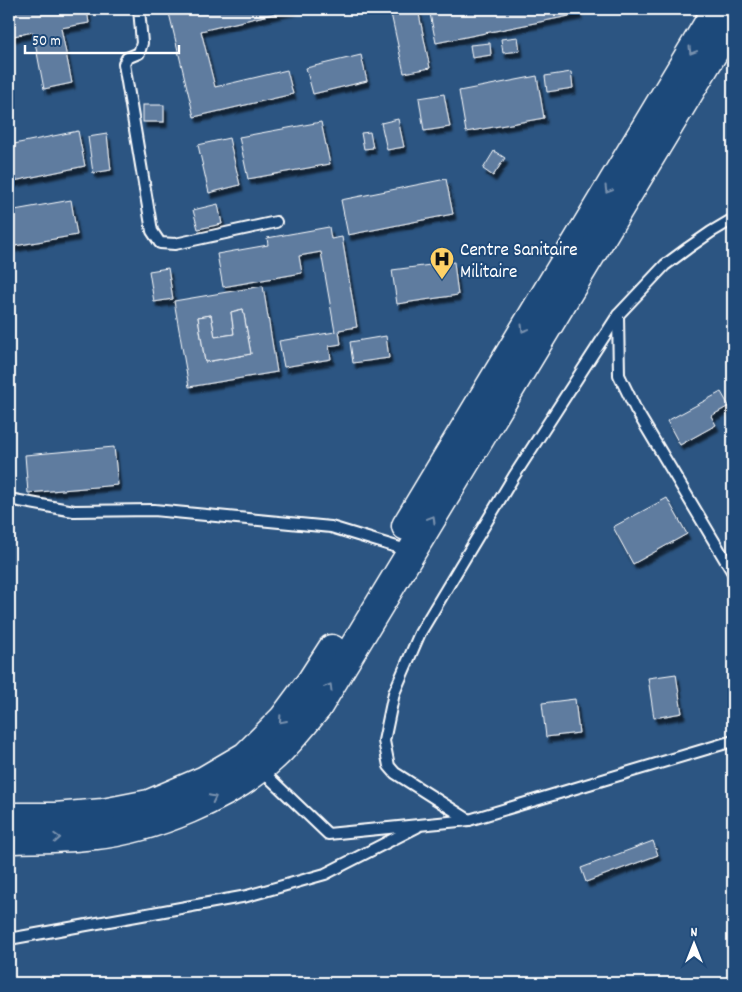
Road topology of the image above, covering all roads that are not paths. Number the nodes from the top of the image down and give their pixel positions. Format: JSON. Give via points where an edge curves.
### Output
{"nodes":[{"id":1,"x":139,"y":9,"type":"edge"},
{"id":2,"x":717,"y":9,"type":"edge"},
{"id":3,"x":733,"y":20,"type":"edge"},
{"id":4,"x":733,"y":219,"type":"edge"},
{"id":5,"x":276,"y":222,"type":"dead end"},
{"id":6,"x":618,"y":315,"type":"junction"},
{"id":7,"x":504,"y":380,"type":"junction"},
{"id":8,"x":9,"y":500,"type":"edge"},
{"id":9,"x":403,"y":549,"type":"junction"},
{"id":10,"x":733,"y":573,"type":"edge"},
{"id":11,"x":733,"y":741,"type":"edge"},
{"id":12,"x":253,"y":763,"type":"junction"},
{"id":13,"x":9,"y":818,"type":"edge"},
{"id":14,"x":469,"y":820,"type":"junction"},
{"id":15,"x":423,"y":824,"type":"junction"},
{"id":16,"x":9,"y":839,"type":"edge"},
{"id":17,"x":9,"y":939,"type":"edge"}],
"edges":[{"from":1,"to":5,"type":"lane","via":[[142,48],[124,64],[152,231],[160,243],[176,244]]},
{"from":2,"to":7,"type":"highway","one_way":true},
{"from":3,"to":7,"type":"highway"},
{"from":4,"to":6,"type":"lane","via":[[665,266]]},
{"from":6,"to":10,"type":"lane","via":[[619,375],[636,410]]},
{"from":6,"to":14,"type":"lane","via":[[514,476],[420,633],[394,693],[384,741],[389,766],[394,773]]},
{"from":7,"to":9,"type":"highway"},
{"from":8,"to":9,"type":"lane","via":[[74,511],[154,510],[331,527]]},
{"from":9,"to":12,"type":"highway"},
{"from":11,"to":14,"type":"lane"},
{"from":12,"to":13,"type":"highway","via":[[150,804],[104,813]]},
{"from":12,"to":15,"type":"lane","via":[[328,834]]},
{"from":16,"to":12,"type":"highway","one_way":true,"via":[[97,836],[144,826],[234,788]]},
{"from":14,"to":15,"type":"lane"},
{"from":15,"to":17,"type":"lane","via":[[326,874],[247,896]]}]}
